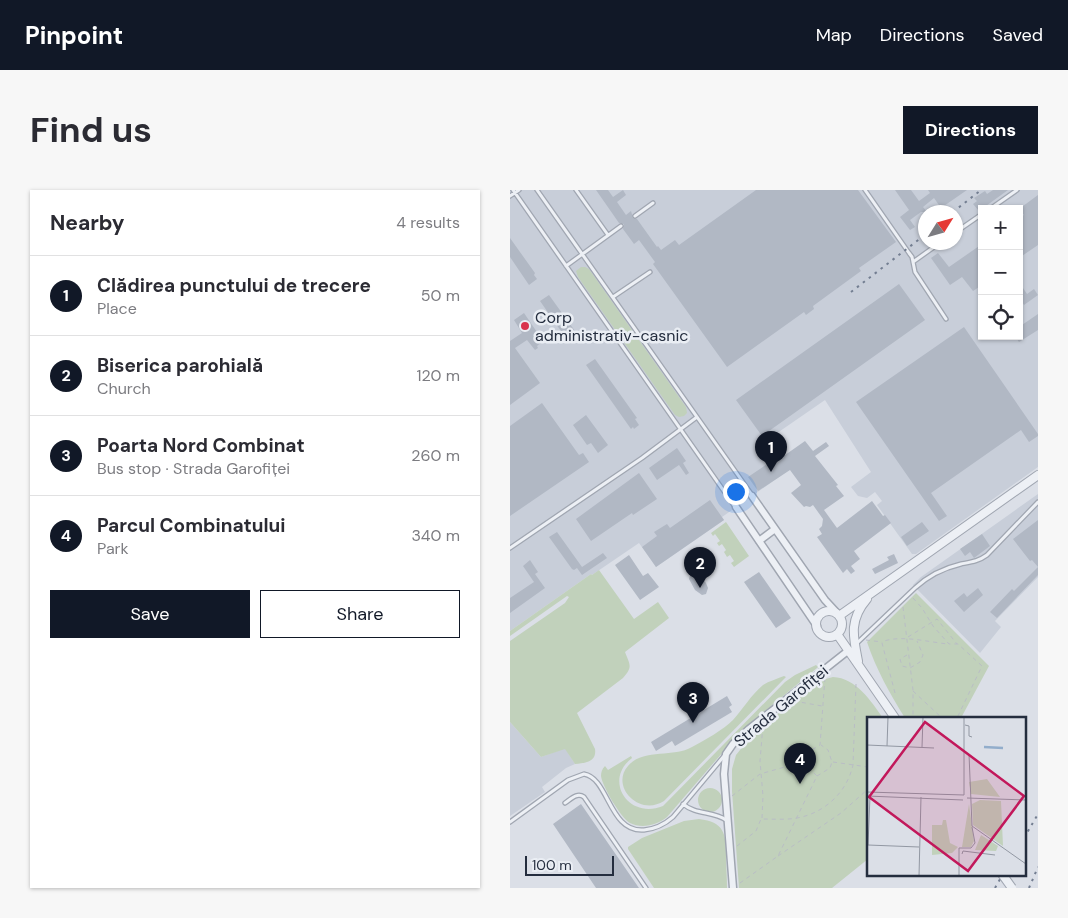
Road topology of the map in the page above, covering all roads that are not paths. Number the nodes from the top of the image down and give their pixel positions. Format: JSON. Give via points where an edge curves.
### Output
{"nodes":[{"id":1,"x":519,"y":190,"type":"edge"},
{"id":2,"x":537,"y":190,"type":"edge"},
{"id":3,"x":576,"y":190,"type":"edge"},
{"id":4,"x":865,"y":190,"type":"edge"},
{"id":5,"x":1017,"y":190,"type":"edge"},
{"id":6,"x":514,"y":191,"type":"edge"},
{"id":7,"x":510,"y":196,"type":"edge"},
{"id":8,"x":653,"y":203,"type":"dead end"},
{"id":9,"x":996,"y":205,"type":"edge"},
{"id":10,"x":634,"y":216,"type":"dead end"},
{"id":11,"x":978,"y":217,"type":"edge"},
{"id":12,"x":621,"y":226,"type":"dead end"},
{"id":13,"x":963,"y":227,"type":"edge"},
{"id":14,"x":608,"y":235,"type":"junction"},
{"id":15,"x":930,"y":250,"type":"edge"},
{"id":16,"x":582,"y":254,"type":"junction"},
{"id":17,"x":913,"y":262,"type":"junction"},
{"id":18,"x":566,"y":266,"type":"junction"},
{"id":19,"x":650,"y":272,"type":"dead end"},
{"id":20,"x":613,"y":298,"type":"junction"},
{"id":21,"x":946,"y":318,"type":"dead end"},
{"id":22,"x":697,"y":417,"type":"junction"},
{"id":23,"x":680,"y":429,"type":"junction"},
{"id":24,"x":1038,"y":475,"type":"edge"},
{"id":25,"x":752,"y":496,"type":"joint"},
{"id":26,"x":1038,"y":502,"type":"edge"},
{"id":27,"x":736,"y":507,"type":"joint"},
{"id":28,"x":776,"y":529,"type":"junction"},
{"id":29,"x":759,"y":541,"type":"junction"},
{"id":30,"x":510,"y":548,"type":"edge"},
{"id":31,"x":878,"y":588,"type":"junction"},
{"id":32,"x":838,"y":614,"type":"junction"},
{"id":33,"x":816,"y":626,"type":"junction"},
{"id":34,"x":837,"y":634,"type":"junction"},
{"id":35,"x":852,"y":648,"type":"junction"},
{"id":36,"x":894,"y":717,"type":"edge"},
{"id":37,"x":726,"y":754,"type":"junction"},
{"id":38,"x":565,"y":803,"type":"dead end"},
{"id":39,"x":683,"y":804,"type":"junction"},
{"id":40,"x":728,"y":821,"type":"junction"},
{"id":41,"x":510,"y":822,"type":"edge"},
{"id":42,"x":1003,"y":876,"type":"edge"},
{"id":43,"x":735,"y":887,"type":"edge"},
{"id":44,"x":646,"y":888,"type":"edge"},
{"id":45,"x":1012,"y":888,"type":"edge"}],
"edges":[{"from":1,"to":6,"type":"lane"},
{"from":2,"to":16,"type":"lane"},
{"from":3,"to":14,"type":"lane"},
{"from":4,"to":17,"type":"lane"},
{"from":5,"to":9,"type":"lane"},
{"from":6,"to":7,"type":"lane"},
{"from":6,"to":18,"type":"lane"},
{"from":8,"to":10,"type":"lane"},
{"from":11,"to":13,"type":"lane"},
{"from":12,"to":14,"type":"lane"},
{"from":14,"to":16,"type":"lane"},
{"from":15,"to":17,"type":"lane"},
{"from":16,"to":18,"type":"lane"},
{"from":16,"to":20,"type":"lane"},
{"from":17,"to":21,"type":"lane","via":[[914,272]]},
{"from":18,"to":23,"type":"lane"},
{"from":19,"to":20,"type":"lane"},
{"from":20,"to":22,"type":"lane"},
{"from":22,"to":23,"type":"lane"},
{"from":22,"to":25,"type":"lane"},
{"from":23,"to":27,"type":"lane"},
{"from":23,"to":30,"type":"lane"},
{"from":24,"to":31,"type":"street"},
{"from":25,"to":28,"type":"street"},
{"from":26,"to":35,"type":"lane","via":[[987,555],[926,579]]},
{"from":27,"to":29,"type":"street"},
{"from":28,"to":29,"type":"street"},
{"from":28,"to":32,"type":"street"},
{"from":29,"to":33,"type":"street"},
{"from":31,"to":32,"type":"street"},
{"from":31,"to":35,"type":"street","via":[[855,617]]},
{"from":32,"to":33,"type":"street","via":[[822,613]]},
{"from":32,"to":34,"type":"street","via":[[842,627]]},
{"from":33,"to":34,"type":"street","via":[[826,636]]},
{"from":34,"to":35,"type":"street"},
{"from":35,"to":36,"type":"street","via":[[859,665]]},
{"from":35,"to":37,"type":"street","name":"Strada Garofiței","via":[[749,729]]},
{"from":37,"to":39,"type":"lane"},
{"from":37,"to":40,"type":"street","name":"Strada Garofiței","via":[[724,774]]},
{"from":38,"to":44,"type":"lane","via":[[580,794],[584,797]]},
{"from":39,"to":40,"type":"lane","via":[[695,812],[720,816]]},
{"from":39,"to":41,"type":"lane","via":[[659,826],[647,830],[632,829],[621,820],[593,778],[584,774],[568,780]]},
{"from":40,"to":43,"type":"street","name":"Strada Garofiței"},
{"from":42,"to":45,"type":"street","bridge":true}]}
